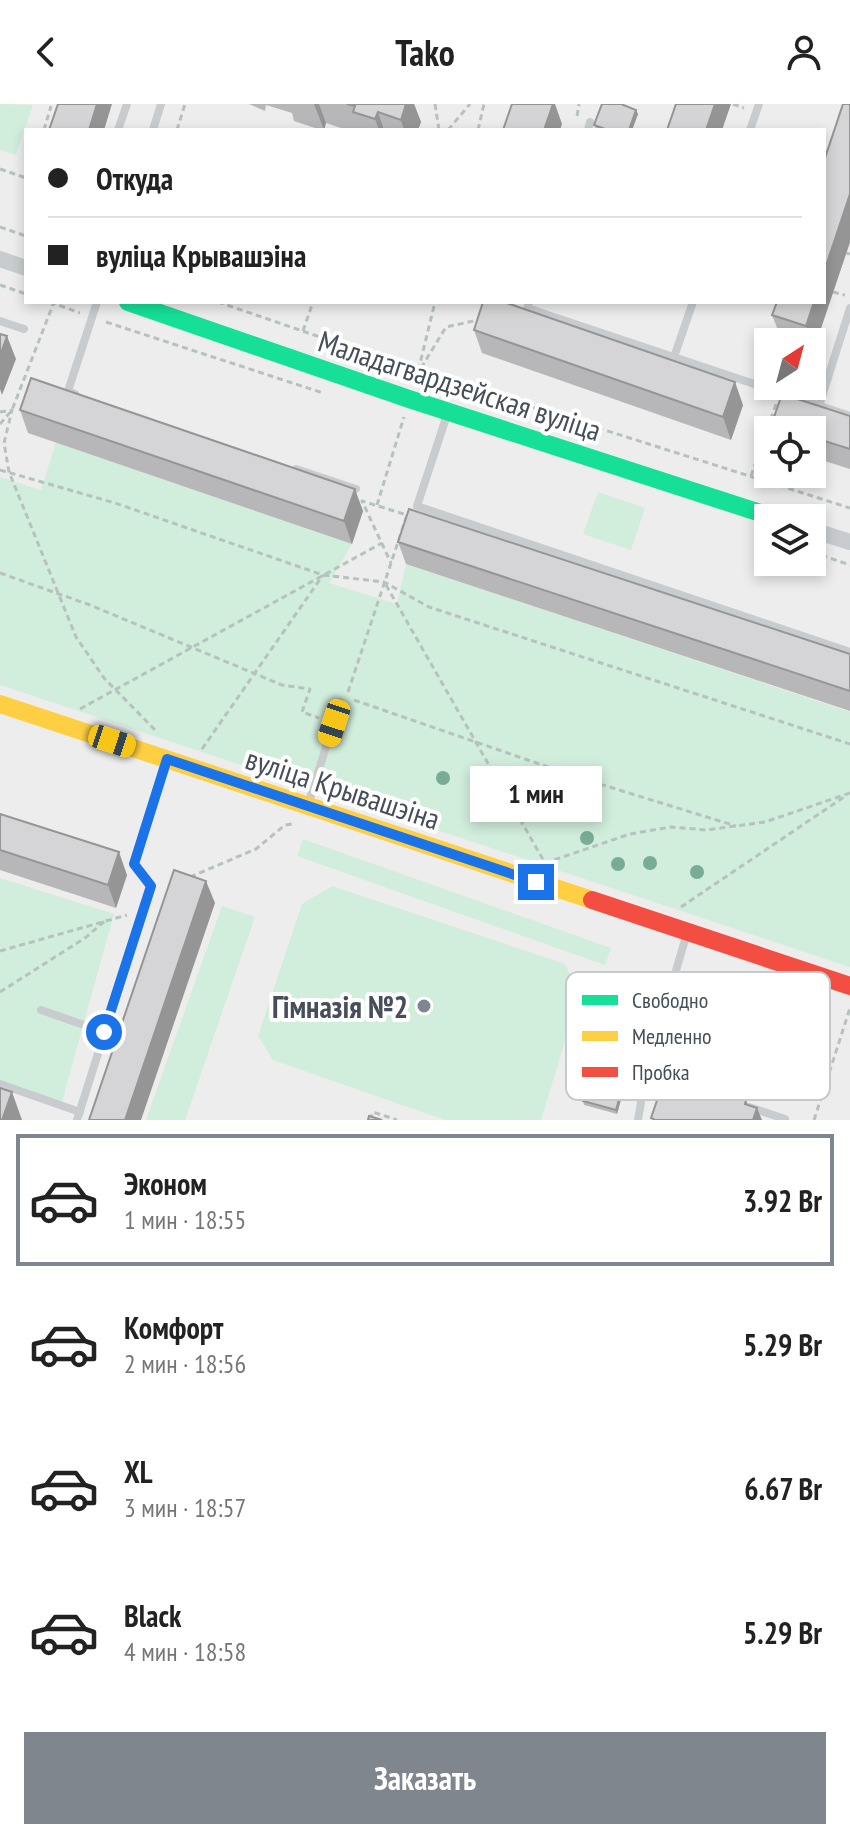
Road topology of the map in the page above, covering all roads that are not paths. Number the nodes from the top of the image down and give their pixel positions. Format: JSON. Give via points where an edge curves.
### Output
{"nodes":[{"id":1,"x":127,"y":104,"type":"edge"},
{"id":2,"x":161,"y":104,"type":"edge"},
{"id":3,"x":759,"y":104,"type":"edge"},
{"id":4,"x":119,"y":128,"type":"edge"},
{"id":5,"x":154,"y":128,"type":"edge"},
{"id":6,"x":751,"y":128,"type":"edge"},
{"id":7,"x":0,"y":259,"type":"edge"},
{"id":8,"x":24,"y":267,"type":"edge"},
{"id":9,"x":96,"y":304,"type":"edge"},
{"id":10,"x":134,"y":304,"type":"edge"},
{"id":11,"x":528,"y":304,"type":"edge"},
{"id":12,"x":692,"y":304,"type":"edge"},
{"id":13,"x":850,"y":308,"type":"edge"},
{"id":14,"x":0,"y":321,"type":"edge"},
{"id":15,"x":24,"y":329,"type":"dead end"},
{"id":16,"x":674,"y":357,"type":"junction"},
{"id":17,"x":82,"y":396,"type":"edge"},
{"id":18,"x":819,"y":406,"type":"junction"},
{"id":19,"x":448,"y":412,"type":"junction"},
{"id":20,"x":850,"y":416,"type":"edge"},
{"id":21,"x":284,"y":464,"type":"edge"},
{"id":22,"x":356,"y":489,"type":"edge"},
{"id":23,"x":754,"y":511,"type":"edge"},
{"id":24,"x":826,"y":534,"type":"edge"},
{"id":25,"x":850,"y":542,"type":"edge"},
{"id":26,"x":850,"y":652,"type":"edge"},
{"id":27,"x":340,"y":702,"type":"dead end"},
{"id":28,"x":0,"y":704,"type":"edge"},
{"id":29,"x":167,"y":759,"type":"junction"},
{"id":30,"x":308,"y":805,"type":"junction"},
{"id":31,"x":124,"y":861,"type":"dead end"},
{"id":32,"x":134,"y":864,"type":"junction"},
{"id":33,"x":680,"y":930,"type":"junction"},
{"id":34,"x":670,"y":972,"type":"edge"},
{"id":35,"x":808,"y":972,"type":"edge"},
{"id":36,"x":830,"y":979,"type":"edge"},
{"id":37,"x":850,"y":986,"type":"edge"},
{"id":38,"x":41,"y":1010,"type":"dead end"},
{"id":39,"x":104,"y":1032,"type":"junction"},
{"id":40,"x":0,"y":1084,"type":"edge"},
{"id":41,"x":641,"y":1100,"type":"edge"},
{"id":42,"x":742,"y":1105,"type":"edge"},
{"id":43,"x":78,"y":1116,"type":"edge"},
{"id":44,"x":785,"y":1119,"type":"edge"},
{"id":45,"x":638,"y":1120,"type":"edge"}],
"edges":[{"from":1,"to":4,"type":"lane"},
{"from":2,"to":5,"type":"lane"},
{"from":3,"to":6,"type":"lane"},
{"from":7,"to":8,"type":"street"},
{"from":9,"to":17,"type":"lane","via":[[68,391]]},
{"from":10,"to":19,"type":"street","name":"Маладагвардзейская вуліца"},
{"from":11,"to":16,"type":"lane","via":[[527,308]]},
{"from":12,"to":16,"type":"lane"},
{"from":13,"to":18,"type":"lane"},
{"from":14,"to":15,"type":"lane"},
{"from":16,"to":18,"type":"lane"},
{"from":18,"to":20,"type":"lane"},
{"from":19,"to":23,"type":"street","name":"Маладагвардзейская вуліца"},
{"from":19,"to":26,"type":"lane","via":[[417,506]]},
{"from":21,"to":22,"type":"lane"},
{"from":24,"to":25,"type":"street"},
{"from":27,"to":30,"type":"lane"},
{"from":28,"to":29,"type":"street","name":"вуліца Крывашэіна"},
{"from":29,"to":30,"type":"street","name":"вуліца Крывашэіна"},
{"from":29,"to":32,"type":"lane"},
{"from":30,"to":33,"type":"street","name":"вуліца Крывашэіна"},
{"from":31,"to":32,"type":"lane"},
{"from":32,"to":39,"type":"lane","via":[[151,886]]},
{"from":33,"to":34,"type":"lane"},
{"from":33,"to":35,"type":"street","name":"вуліца Крывашэіна"},
{"from":36,"to":37,"type":"street","name":"вуліца Крывашэіна"},
{"from":38,"to":39,"type":"lane"},
{"from":39,"to":43,"type":"lane"},
{"from":40,"to":43,"type":"lane"},
{"from":41,"to":45,"type":"lane"},
{"from":42,"to":44,"type":"lane"}]}
